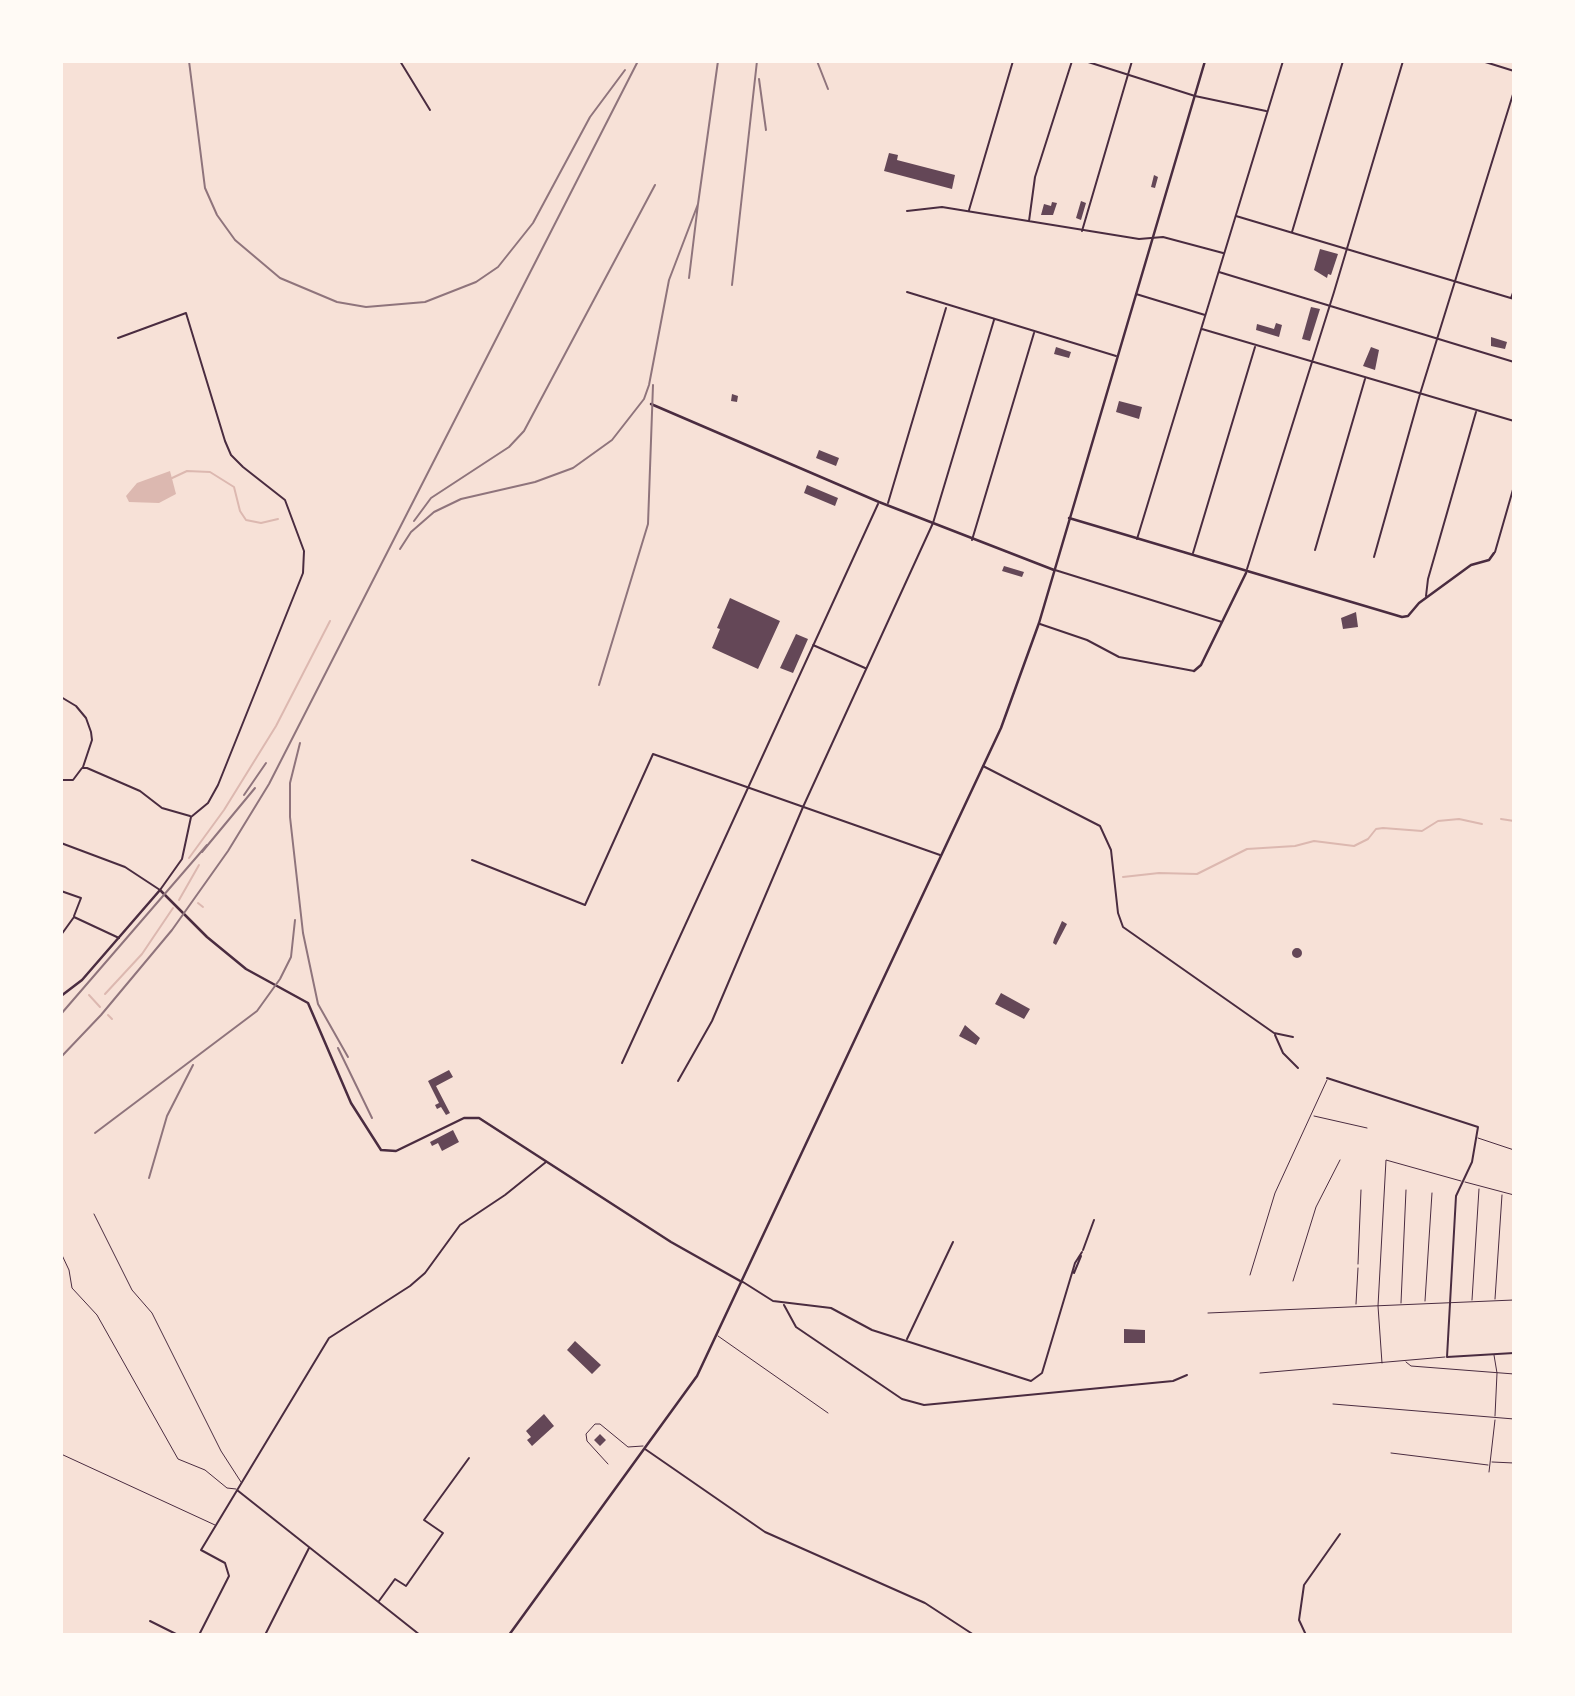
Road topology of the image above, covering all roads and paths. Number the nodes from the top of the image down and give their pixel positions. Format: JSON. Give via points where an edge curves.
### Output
{"nodes":[{"id":1,"x":400,"y":61,"type":"edge"},
{"id":2,"x":1013,"y":61,"type":"edge"},
{"id":3,"x":1072,"y":61,"type":"edge"},
{"id":4,"x":1084,"y":61,"type":"edge"},
{"id":5,"x":1132,"y":61,"type":"edge"},
{"id":6,"x":1205,"y":61,"type":"edge"},
{"id":7,"x":1283,"y":61,"type":"edge"},
{"id":8,"x":1343,"y":61,"type":"edge"},
{"id":9,"x":1403,"y":61,"type":"edge"},
{"id":10,"x":1482,"y":61,"type":"edge"},
{"id":11,"x":1514,"y":71,"type":"edge"},
{"id":12,"x":1128,"y":75,"type":"junction"},
{"id":13,"x":1514,"y":91,"type":"edge"},
{"id":14,"x":1195,"y":96,"type":"junction"},
{"id":15,"x":430,"y":110,"type":"dead end"},
{"id":16,"x":1267,"y":112,"type":"junction"},
{"id":17,"x":969,"y":210,"type":"junction"},
{"id":18,"x":906,"y":211,"type":"dead end"},
{"id":19,"x":1235,"y":216,"type":"junction"},
{"id":20,"x":1029,"y":221,"type":"junction"},
{"id":21,"x":1082,"y":230,"type":"junction"},
{"id":22,"x":1292,"y":233,"type":"junction"},
{"id":23,"x":1152,"y":239,"type":"junction"},
{"id":24,"x":1347,"y":250,"type":"junction"},
{"id":25,"x":1224,"y":253,"type":"junction"},
{"id":26,"x":1219,"y":272,"type":"junction"},
{"id":27,"x":1455,"y":282,"type":"junction"},
{"id":28,"x":1514,"y":290,"type":"edge"},
{"id":29,"x":907,"y":292,"type":"dead end"},
{"id":30,"x":1135,"y":294,"type":"junction"},
{"id":31,"x":1512,"y":299,"type":"edge"},
{"id":32,"x":1330,"y":306,"type":"junction"},
{"id":33,"x":947,"y":307,"type":"junction"},
{"id":34,"x":1206,"y":315,"type":"junction"},
{"id":35,"x":994,"y":320,"type":"junction"},
{"id":36,"x":1201,"y":329,"type":"junction"},
{"id":37,"x":1034,"y":332,"type":"junction"},
{"id":38,"x":118,"y":338,"type":"dead end"},
{"id":39,"x":1437,"y":339,"type":"junction"},
{"id":40,"x":1256,"y":346,"type":"junction"},
{"id":41,"x":1117,"y":356,"type":"junction"},
{"id":42,"x":1514,"y":362,"type":"edge"},
{"id":43,"x":1311,"y":363,"type":"junction"},
{"id":44,"x":1365,"y":378,"type":"junction"},
{"id":45,"x":1420,"y":394,"type":"junction"},
{"id":46,"x":651,"y":404,"type":"dead end"},
{"id":47,"x":1476,"y":411,"type":"junction"},
{"id":48,"x":1514,"y":421,"type":"edge"},
{"id":49,"x":1514,"y":486,"type":"edge"},
{"id":50,"x":879,"y":502,"type":"junction"},
{"id":51,"x":887,"y":505,"type":"junction"},
{"id":52,"x":1069,"y":518,"type":"junction"},
{"id":53,"x":933,"y":523,"type":"junction"},
{"id":54,"x":1137,"y":539,"type":"junction"},
{"id":55,"x":972,"y":540,"type":"junction"},
{"id":56,"x":1315,"y":550,"type":"dead end"},
{"id":57,"x":1494,"y":553,"type":"joint"},
{"id":58,"x":1192,"y":556,"type":"junction"},
{"id":59,"x":1374,"y":557,"type":"dead end"},
{"id":60,"x":1054,"y":570,"type":"junction"},
{"id":61,"x":1246,"y":573,"type":"junction"},
{"id":62,"x":1426,"y":597,"type":"junction"},
{"id":63,"x":1222,"y":622,"type":"junction"},
{"id":64,"x":1039,"y":623,"type":"junction"},
{"id":65,"x":813,"y":645,"type":"junction"},
{"id":66,"x":866,"y":668,"type":"junction"},
{"id":67,"x":1195,"y":671,"type":"joint"},
{"id":68,"x":61,"y":697,"type":"edge"},
{"id":69,"x":982,"y":766,"type":"junction"},
{"id":70,"x":82,"y":768,"type":"junction"},
{"id":71,"x":61,"y":780,"type":"edge"},
{"id":72,"x":747,"y":786,"type":"junction"},
{"id":73,"x":803,"y":807,"type":"junction"},
{"id":74,"x":191,"y":817,"type":"junction"},
{"id":75,"x":61,"y":843,"type":"edge"},
{"id":76,"x":941,"y":856,"type":"junction"},
{"id":77,"x":472,"y":860,"type":"dead end"},
{"id":78,"x":160,"y":890,"type":"junction"},
{"id":79,"x":61,"y":891,"type":"edge"},
{"id":80,"x":74,"y":917,"type":"junction"},
{"id":81,"x":61,"y":935,"type":"edge"},
{"id":82,"x":120,"y":938,"type":"junction"},
{"id":83,"x":61,"y":996,"type":"edge"},
{"id":84,"x":1275,"y":1032,"type":"junction"},
{"id":85,"x":1293,"y":1037,"type":"dead end"},
{"id":86,"x":622,"y":1063,"type":"dead end"},
{"id":87,"x":1298,"y":1068,"type":"dead end"},
{"id":88,"x":1327,"y":1078,"type":"joint"},
{"id":89,"x":678,"y":1081,"type":"dead end"},
{"id":90,"x":1312,"y":1116,"type":"junction"},
{"id":91,"x":1367,"y":1128,"type":"dead end"},
{"id":92,"x":1478,"y":1138,"type":"junction"},
{"id":93,"x":1514,"y":1150,"type":"edge"},
{"id":94,"x":1340,"y":1160,"type":"dead end"},
{"id":95,"x":546,"y":1161,"type":"junction"},
{"id":96,"x":1464,"y":1182,"type":"junction"},
{"id":97,"x":1479,"y":1187,"type":"junction"},
{"id":98,"x":1362,"y":1189,"type":"dead end"},
{"id":99,"x":1406,"y":1190,"type":"dead end"},
{"id":100,"x":1432,"y":1193,"type":"dead end"},
{"id":101,"x":1502,"y":1193,"type":"junction"},
{"id":102,"x":1514,"y":1195,"type":"edge"},
{"id":103,"x":94,"y":1214,"type":"dead end"},
{"id":104,"x":1094,"y":1220,"type":"dead end"},
{"id":105,"x":953,"y":1242,"type":"dead end"},
{"id":106,"x":61,"y":1253,"type":"edge"},
{"id":107,"x":1358,"y":1268,"type":"joint"},
{"id":108,"x":1250,"y":1275,"type":"dead end"},
{"id":109,"x":1293,"y":1281,"type":"dead end"},
{"id":110,"x":742,"y":1282,"type":"junction"},
{"id":111,"x":1495,"y":1300,"type":"junction"},
{"id":112,"x":1514,"y":1300,"type":"edge"},
{"id":113,"x":1449,"y":1302,"type":"junction"},
{"id":114,"x":1472,"y":1302,"type":"junction"},
{"id":115,"x":783,"y":1304,"type":"junction"},
{"id":116,"x":1425,"y":1304,"type":"junction"},
{"id":117,"x":1401,"y":1305,"type":"junction"},
{"id":118,"x":1378,"y":1306,"type":"junction"},
{"id":119,"x":1355,"y":1307,"type":"junction"},
{"id":120,"x":1208,"y":1313,"type":"dead end"},
{"id":121,"x":717,"y":1335,"type":"junction"},
{"id":122,"x":906,"y":1340,"type":"junction"},
{"id":123,"x":1514,"y":1353,"type":"edge"},
{"id":124,"x":1494,"y":1355,"type":"junction"},
{"id":125,"x":1447,"y":1357,"type":"junction"},
{"id":126,"x":1405,"y":1361,"type":"junction"},
{"id":127,"x":1382,"y":1363,"type":"junction"},
{"id":128,"x":1260,"y":1373,"type":"dead end"},
{"id":129,"x":1497,"y":1373,"type":"junction"},
{"id":130,"x":1514,"y":1374,"type":"edge"},
{"id":131,"x":1187,"y":1376,"type":"dead end"},
{"id":132,"x":1333,"y":1404,"type":"dead end"},
{"id":133,"x":828,"y":1413,"type":"dead end"},
{"id":134,"x":1495,"y":1417,"type":"junction"},
{"id":135,"x":1514,"y":1419,"type":"edge"},
{"id":136,"x":648,"y":1444,"type":"junction"},
{"id":137,"x":645,"y":1449,"type":"junction"},
{"id":138,"x":1391,"y":1453,"type":"dead end"},
{"id":139,"x":61,"y":1454,"type":"edge"},
{"id":140,"x":469,"y":1458,"type":"dead end"},
{"id":141,"x":1492,"y":1461,"type":"junction"},
{"id":142,"x":1514,"y":1463,"type":"edge"},
{"id":143,"x":608,"y":1464,"type":"dead end"},
{"id":144,"x":1491,"y":1465,"type":"junction"},
{"id":145,"x":1489,"y":1472,"type":"dead end"},
{"id":146,"x":241,"y":1482,"type":"junction"},
{"id":147,"x":236,"y":1489,"type":"junction"},
{"id":148,"x":215,"y":1525,"type":"junction"},
{"id":149,"x":1340,"y":1534,"type":"dead end"},
{"id":150,"x":310,"y":1547,"type":"junction"},
{"id":151,"x":378,"y":1602,"type":"junction"},
{"id":152,"x":150,"y":1621,"type":"dead end"},
{"id":153,"x":178,"y":1635,"type":"edge"},
{"id":154,"x":199,"y":1635,"type":"edge"},
{"id":155,"x":265,"y":1635,"type":"edge"},
{"id":156,"x":420,"y":1635,"type":"edge"},
{"id":157,"x":509,"y":1635,"type":"edge"},
{"id":158,"x":974,"y":1635,"type":"edge"},
{"id":159,"x":1306,"y":1635,"type":"edge"}],
"edges":[{"from":1,"to":15,"type":"street"},
{"from":2,"to":17,"type":"street"},
{"from":3,"to":20,"type":"street","via":[[1035,177]]},
{"from":4,"to":12,"type":"street"},
{"from":5,"to":12,"type":"street"},
{"from":6,"to":14,"type":"street"},
{"from":7,"to":16,"type":"street"},
{"from":8,"to":22,"type":"street"},
{"from":9,"to":24,"type":"street"},
{"from":10,"to":11,"type":"street"},
{"from":12,"to":14,"type":"street"},
{"from":12,"to":21,"type":"street"},
{"from":13,"to":27,"type":"street"},
{"from":14,"to":16,"type":"street"},
{"from":14,"to":23,"type":"street"},
{"from":16,"to":19,"type":"street"},
{"from":17,"to":18,"type":"street"},
{"from":17,"to":20,"type":"street"},
{"from":19,"to":22,"type":"street"},
{"from":19,"to":25,"type":"street"},
{"from":20,"to":21,"type":"street"},
{"from":21,"to":23,"type":"street"},
{"from":22,"to":24,"type":"street"},
{"from":23,"to":25,"type":"street","via":[[1163,237]]},
{"from":23,"to":30,"type":"street"},
{"from":24,"to":27,"type":"street"},
{"from":24,"to":32,"type":"street"},
{"from":25,"to":26,"type":"street"},
{"from":26,"to":32,"type":"street"},
{"from":26,"to":34,"type":"street"},
{"from":27,"to":31,"type":"street"},
{"from":27,"to":39,"type":"street"},
{"from":28,"to":31,"type":"street"},
{"from":29,"to":33,"type":"street"},
{"from":30,"to":34,"type":"street"},
{"from":30,"to":41,"type":"street"},
{"from":32,"to":39,"type":"street"},
{"from":32,"to":43,"type":"street"},
{"from":33,"to":35,"type":"street"},
{"from":33,"to":51,"type":"street"},
{"from":34,"to":36,"type":"street"},
{"from":35,"to":37,"type":"street"},
{"from":35,"to":53,"type":"street"},
{"from":36,"to":40,"type":"street"},
{"from":36,"to":54,"type":"street"},
{"from":37,"to":41,"type":"street"},
{"from":37,"to":55,"type":"street"},
{"from":38,"to":74,"type":"street","via":[[186,313],[231,455],[285,500],[304,551],[303,573],[218,785],[208,803]]},
{"from":39,"to":42,"type":"street"},
{"from":39,"to":45,"type":"street"},
{"from":40,"to":43,"type":"street"},
{"from":40,"to":58,"type":"street"},
{"from":41,"to":52,"type":"street"},
{"from":43,"to":44,"type":"street"},
{"from":43,"to":61,"type":"street"},
{"from":44,"to":45,"type":"street"},
{"from":44,"to":56,"type":"street"},
{"from":45,"to":47,"type":"street"},
{"from":45,"to":59,"type":"street"},
{"from":46,"to":50,"type":"street"},
{"from":47,"to":48,"type":"street"},
{"from":47,"to":62,"type":"street"},
{"from":49,"to":57,"type":"street"},
{"from":50,"to":51,"type":"street"},
{"from":50,"to":65,"type":"street"},
{"from":51,"to":53,"type":"street"},
{"from":52,"to":54,"type":"street"},
{"from":52,"to":60,"type":"street"},
{"from":53,"to":55,"type":"street"},
{"from":53,"to":66,"type":"street"},
{"from":54,"to":58,"type":"street"},
{"from":55,"to":60,"type":"street"},
{"from":57,"to":62,"type":"street"},
{"from":58,"to":61,"type":"street"},
{"from":60,"to":63,"type":"street"},
{"from":60,"to":64,"type":"street"},
{"from":61,"to":62,"type":"street","via":[[1402,617]]},
{"from":61,"to":63,"type":"street"},
{"from":63,"to":67,"type":"street"},
{"from":64,"to":67,"type":"street","via":[[1119,657]]},
{"from":64,"to":69,"type":"street","via":[[1017,690]]},
{"from":65,"to":66,"type":"street"},
{"from":65,"to":72,"type":"street"},
{"from":66,"to":73,"type":"street"},
{"from":68,"to":70,"type":"street","via":[[76,706],[91,732]]},
{"from":69,"to":76,"type":"street"},
{"from":69,"to":84,"type":"street","via":[[1100,826],[1111,850],[1118,913],[1124,927]]},
{"from":70,"to":71,"type":"street","via":[[73,780]]},
{"from":70,"to":74,"type":"street","via":[[140,790],[162,808]]},
{"from":72,"to":73,"type":"street"},
{"from":72,"to":77,"type":"street","via":[[653,754],[584,905]]},
{"from":72,"to":86,"type":"street"},
{"from":73,"to":76,"type":"street"},
{"from":73,"to":89,"type":"street","via":[[712,1021]]},
{"from":74,"to":78,"type":"street","via":[[182,859]]},
{"from":75,"to":78,"type":"street","via":[[125,867]]},
{"from":76,"to":110,"type":"street"},
{"from":78,"to":82,"type":"street"},
{"from":78,"to":95,"type":"street","via":[[246,969],[309,1003],[351,1103],[381,1150],[388,1153],[405,1148],[472,1116]]},
{"from":79,"to":80,"type":"street","via":[[81,898]]},
{"from":80,"to":81,"type":"street"},
{"from":80,"to":82,"type":"street"},
{"from":82,"to":83,"type":"street"},
{"from":84,"to":85,"type":"street"},
{"from":84,"to":87,"type":"street","via":[[1283,1053]]},
{"from":88,"to":90,"type":"lane"},
{"from":88,"to":92,"type":"street","via":[[1478,1127]]},
{"from":90,"to":91,"type":"lane"},
{"from":90,"to":108,"type":"lane","via":[[1275,1194]]},
{"from":92,"to":93,"type":"lane"},
{"from":92,"to":96,"type":"street"},
{"from":94,"to":109,"type":"lane","via":[[1316,1207]]},
{"from":95,"to":110,"type":"street"},
{"from":95,"to":146,"type":"street","via":[[460,1225],[410,1286],[329,1338]]},
{"from":96,"to":97,"type":"lane"},
{"from":96,"to":113,"type":"street","via":[[1456,1196]]},
{"from":96,"to":118,"type":"lane","via":[[1386,1160]]},
{"from":97,"to":101,"type":"lane"},
{"from":97,"to":114,"type":"lane"},
{"from":98,"to":107,"type":"path"},
{"from":99,"to":117,"type":"lane"},
{"from":100,"to":116,"type":"lane"},
{"from":101,"to":102,"type":"lane"},
{"from":101,"to":111,"type":"lane"},
{"from":103,"to":146,"type":"lane"},
{"from":104,"to":122,"type":"street","via":[[1037,1379],[1031,1381]]},
{"from":105,"to":122,"type":"street"},
{"from":106,"to":147,"type":"lane","via":[[72,1287],[97,1315],[178,1459],[205,1470],[228,1489]]},
{"from":107,"to":119,"type":"lane"},
{"from":110,"to":115,"type":"street"},
{"from":110,"to":121,"type":"street"},
{"from":111,"to":112,"type":"lane"},
{"from":111,"to":114,"type":"lane"},
{"from":113,"to":114,"type":"lane"},
{"from":113,"to":116,"type":"lane"},
{"from":113,"to":125,"type":"street"},
{"from":115,"to":122,"type":"street","via":[[831,1308],[872,1330]]},
{"from":115,"to":131,"type":"street","via":[[796,1327],[902,1399],[924,1405]]},
{"from":116,"to":117,"type":"lane"},
{"from":117,"to":118,"type":"lane"},
{"from":118,"to":119,"type":"lane"},
{"from":118,"to":127,"type":"lane"},
{"from":119,"to":120,"type":"lane"},
{"from":121,"to":133,"type":"lane"},
{"from":121,"to":136,"type":"street","via":[[697,1376]]},
{"from":123,"to":124,"type":"street"},
{"from":124,"to":125,"type":"street"},
{"from":124,"to":129,"type":"lane"},
{"from":125,"to":126,"type":"lane"},
{"from":126,"to":127,"type":"lane"},
{"from":126,"to":129,"type":"lane","via":[[1411,1366]]},
{"from":127,"to":128,"type":"lane"},
{"from":129,"to":130,"type":"lane"},
{"from":129,"to":134,"type":"lane"},
{"from":132,"to":134,"type":"lane"},
{"from":134,"to":135,"type":"lane"},
{"from":134,"to":141,"type":"lane"},
{"from":136,"to":137,"type":"street"},
{"from":136,"to":143,"type":"lane","via":[[628,1447],[595,1424],[586,1434],[587,1441]]},
{"from":137,"to":157,"type":"street"},
{"from":137,"to":158,"type":"street","via":[[765,1532],[925,1603]]},
{"from":138,"to":144,"type":"lane"},
{"from":139,"to":148,"type":"lane"},
{"from":140,"to":151,"type":"street","via":[[424,1520],[443,1533],[406,1586],[395,1579]]},
{"from":141,"to":142,"type":"lane"},
{"from":141,"to":144,"type":"lane"},
{"from":144,"to":145,"type":"lane"},
{"from":146,"to":147,"type":"street"},
{"from":147,"to":148,"type":"street"},
{"from":147,"to":150,"type":"street"},
{"from":148,"to":154,"type":"street","via":[[201,1550],[225,1563],[229,1576]]},
{"from":149,"to":159,"type":"street","via":[[1304,1585],[1299,1620]]},
{"from":150,"to":151,"type":"street"},
{"from":150,"to":155,"type":"street"},
{"from":151,"to":156,"type":"street"},
{"from":152,"to":153,"type":"street"}]}
